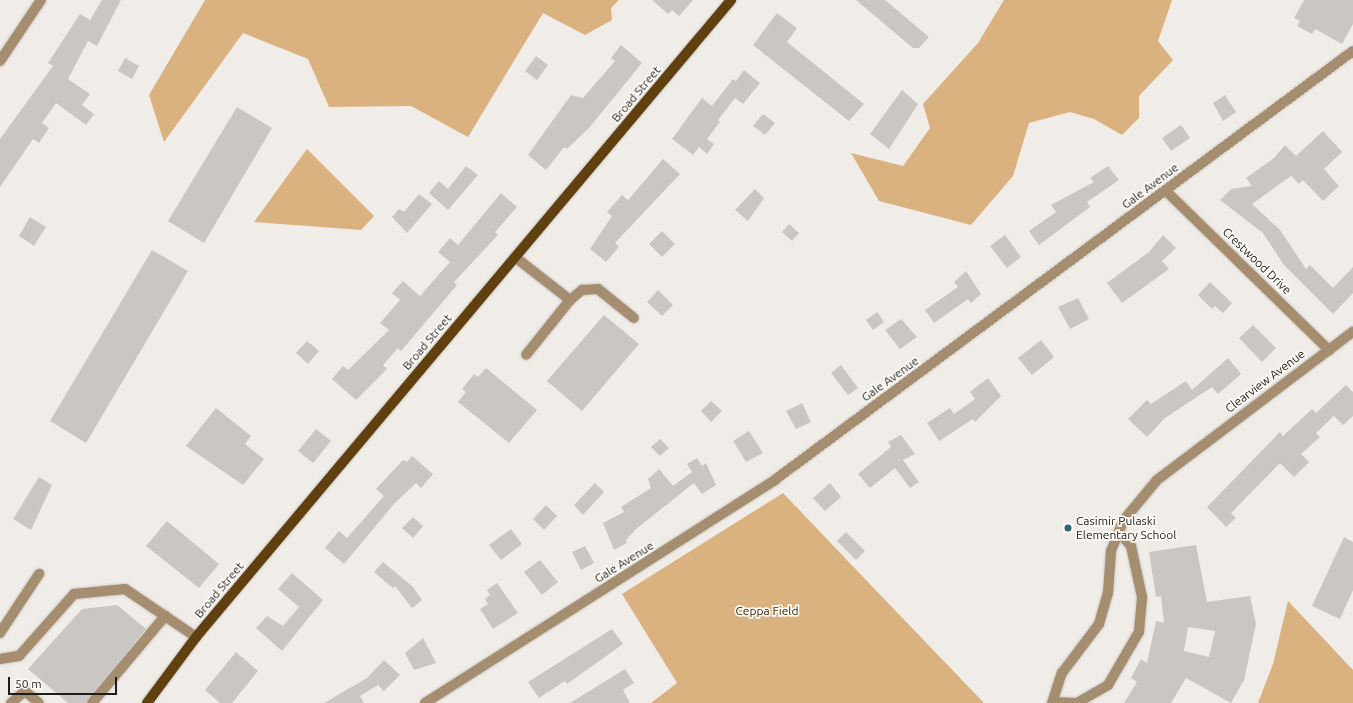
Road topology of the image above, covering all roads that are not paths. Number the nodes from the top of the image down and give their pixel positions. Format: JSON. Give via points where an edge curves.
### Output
{"nodes":[{"id":1,"x":41,"y":0,"type":"edge"},
{"id":2,"x":731,"y":0,"type":"edge"},
{"id":3,"x":1353,"y":51,"type":"edge"},
{"id":4,"x":0,"y":61,"type":"edge"},
{"id":5,"x":1166,"y":191,"type":"junction"},
{"id":6,"x":515,"y":257,"type":"junction"},
{"id":7,"x":570,"y":300,"type":"junction"},
{"id":8,"x":634,"y":318,"type":"dead end"},
{"id":9,"x":1353,"y":332,"type":"edge"},
{"id":10,"x":1329,"y":350,"type":"junction"},
{"id":11,"x":526,"y":355,"type":"dead end"},
{"id":12,"x":1119,"y":532,"type":"junction"},
{"id":13,"x":39,"y":574,"type":"dead end"},
{"id":14,"x":165,"y":616,"type":"junction"},
{"id":15,"x":0,"y":633,"type":"edge"},
{"id":16,"x":196,"y":637,"type":"junction"},
{"id":17,"x":0,"y":659,"type":"edge"},
{"id":18,"x":1052,"y":702,"type":"edge"},
{"id":19,"x":12,"y":703,"type":"edge"},
{"id":20,"x":39,"y":703,"type":"edge"},
{"id":21,"x":92,"y":703,"type":"edge"},
{"id":22,"x":147,"y":703,"type":"edge"},
{"id":23,"x":425,"y":703,"type":"edge"},
{"id":24,"x":1076,"y":703,"type":"edge"}],
"edges":[{"from":1,"to":4,"type":"street"},
{"from":2,"to":6,"type":"main road","name":"Broad Street"},
{"from":3,"to":5,"type":"street","name":"Gale Avenue"},
{"from":5,"to":10,"type":"street","name":"Crestwood Drive"},
{"from":5,"to":23,"type":"street","name":"Gale Avenue","via":[[776,479]]},
{"from":6,"to":7,"type":"street"},
{"from":6,"to":16,"type":"main road","name":"Broad Street"},
{"from":7,"to":8,"type":"street","via":[[582,290],[598,289]]},
{"from":7,"to":11,"type":"street"},
{"from":9,"to":10,"type":"street","name":"Clearview Avenue"},
{"from":10,"to":12,"type":"street","name":"Clearview Avenue","via":[[1157,480],[1123,521]]},
{"from":12,"to":18,"type":"street","name":"Clearview Avenue","via":[[1111,551],[1108,593],[1099,624],[1062,673]]},
{"from":12,"to":24,"type":"street","via":[[1131,546],[1142,597],[1139,632],[1108,686]]},
{"from":13,"to":15,"type":"street"},
{"from":14,"to":16,"type":"street"},
{"from":14,"to":17,"type":"street","via":[[125,589],[74,594],[19,656]]},
{"from":14,"to":21,"type":"street"},
{"from":16,"to":22,"type":"main road","name":"Broad Street"},
{"from":18,"to":24,"type":"street"},
{"from":19,"to":20,"type":"street","via":[[25,691]]}]}
